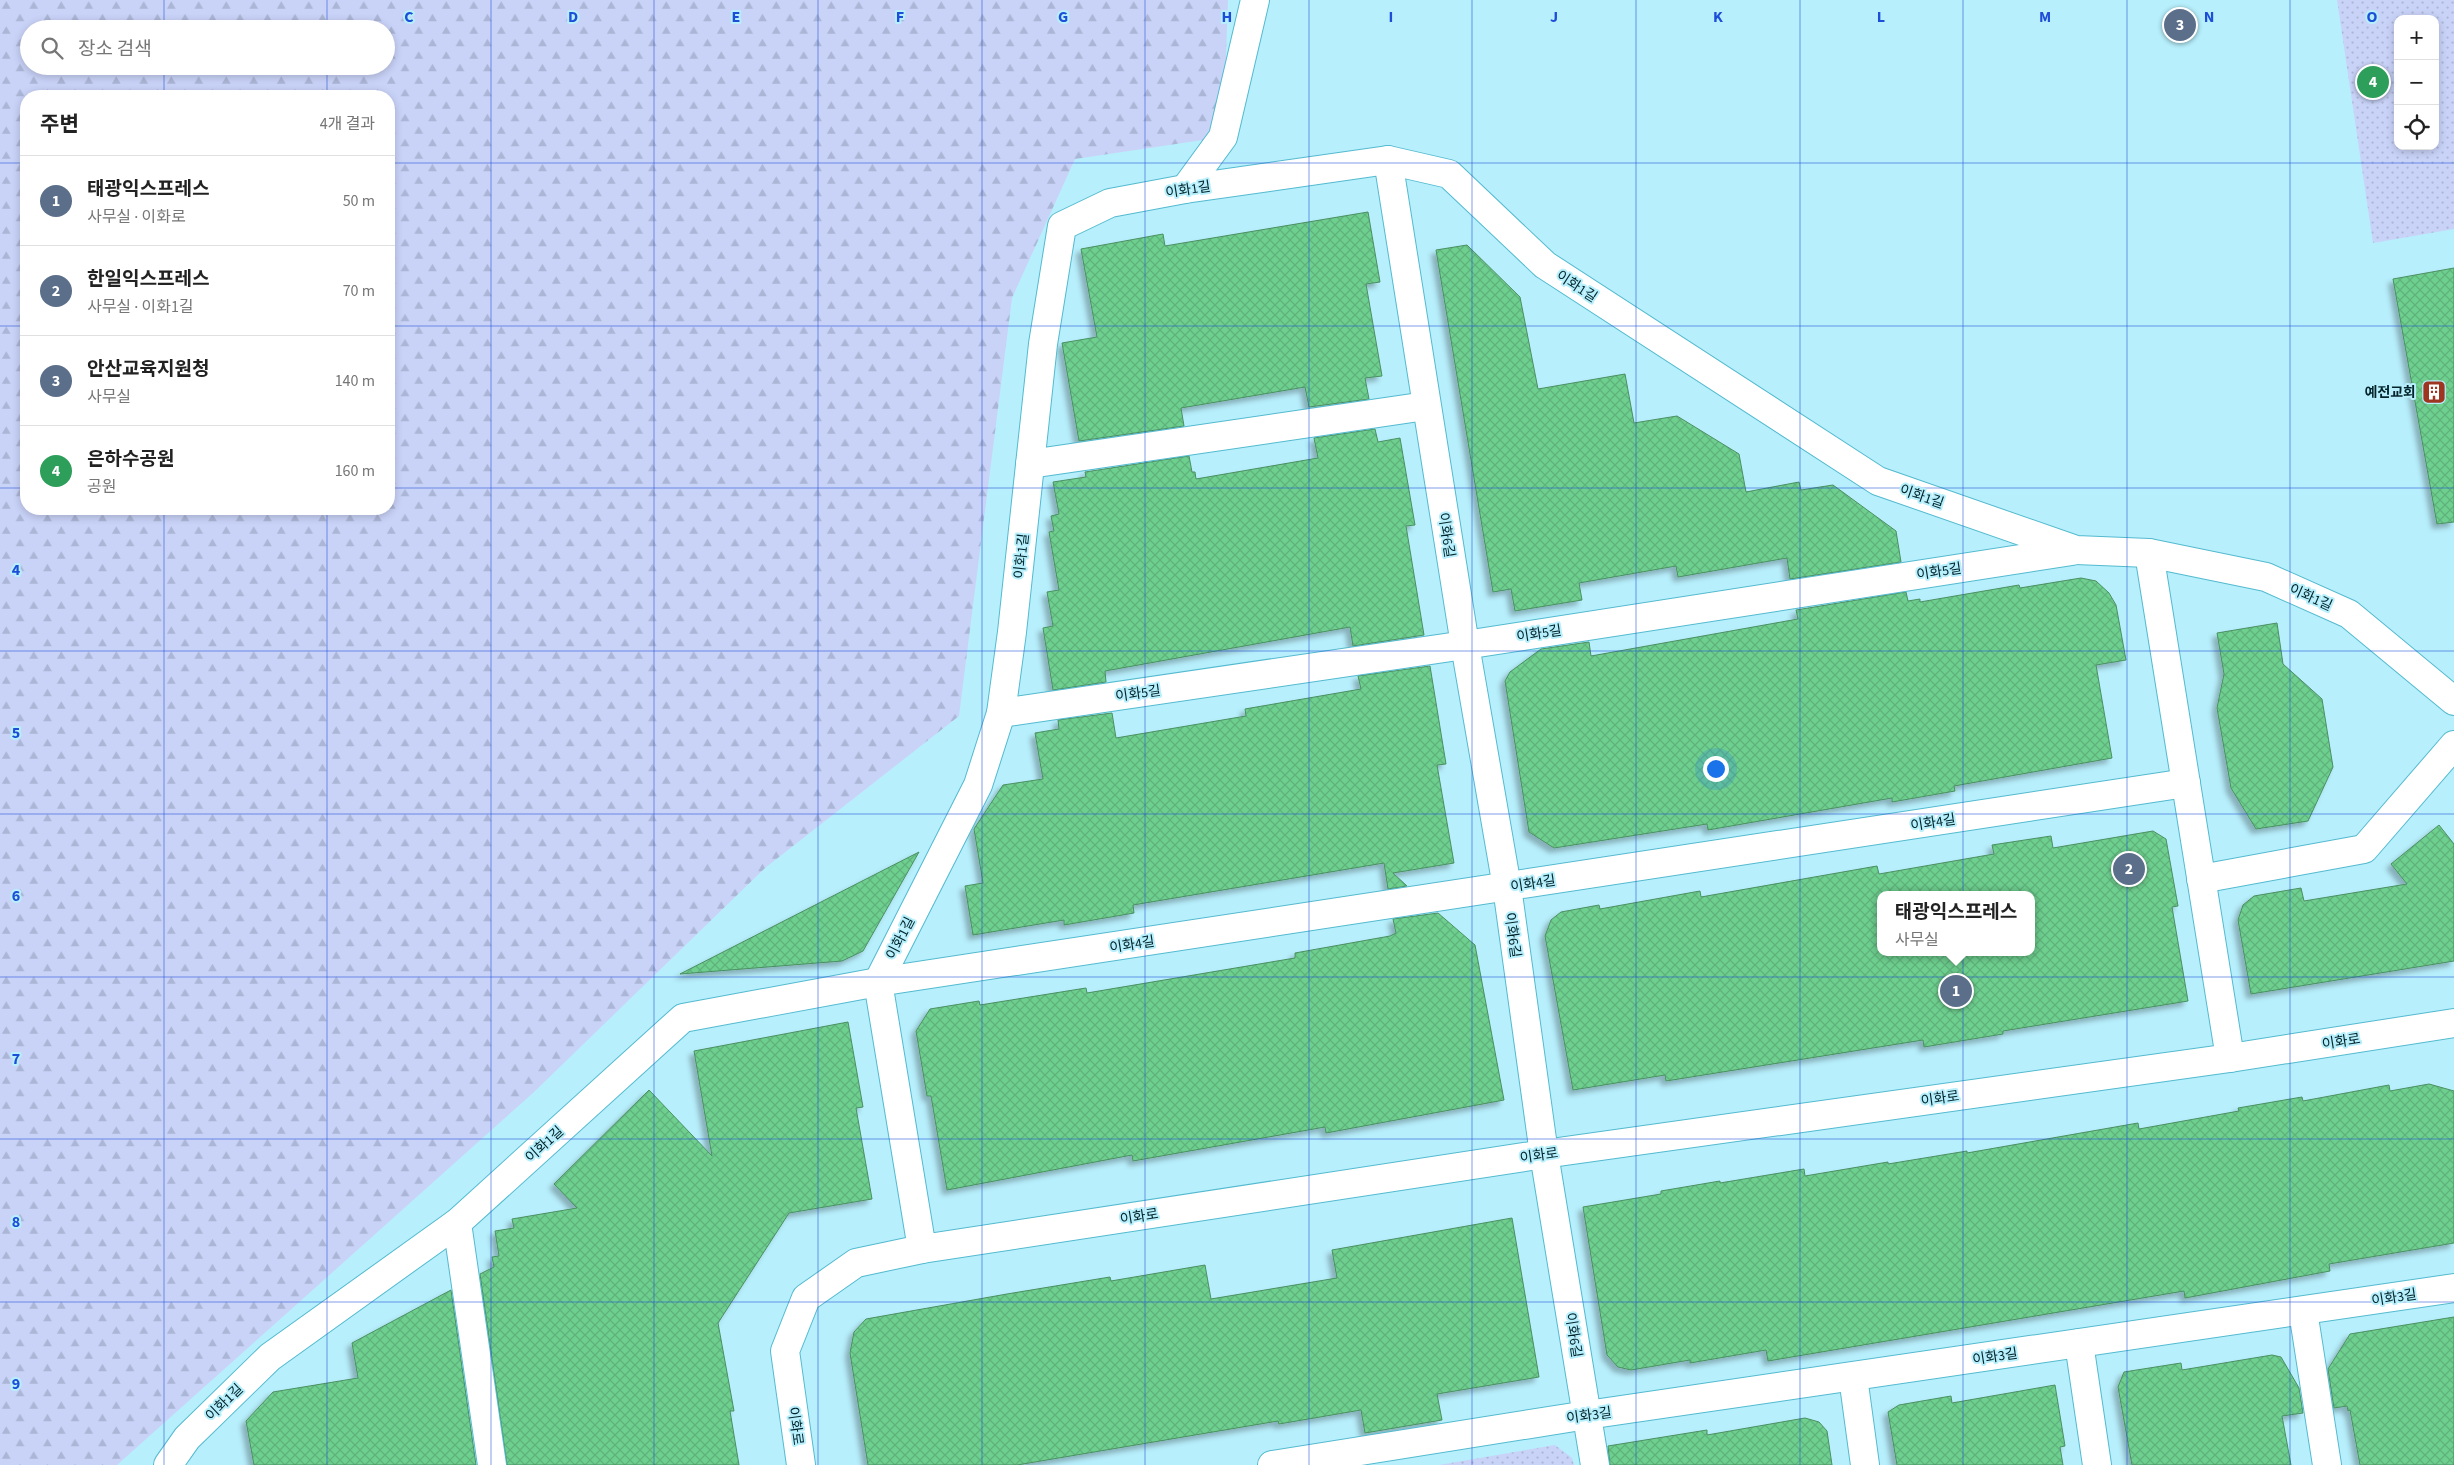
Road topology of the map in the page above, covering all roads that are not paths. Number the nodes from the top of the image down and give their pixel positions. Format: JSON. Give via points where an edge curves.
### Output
{"nodes":[{"id":1,"x":1255,"y":0,"type":"edge"},
{"id":2,"x":1388,"y":160,"type":"junction"},
{"id":3,"x":1185,"y":189,"type":"junction"},
{"id":4,"x":1426,"y":406,"type":"junction"},
{"id":5,"x":1030,"y":464,"type":"junction"},
{"id":6,"x":2076,"y":550,"type":"junction"},
{"id":7,"x":2149,"y":554,"type":"junction"},
{"id":8,"x":1465,"y":645,"type":"junction"},
{"id":9,"x":2454,"y":701,"type":"edge"},
{"id":10,"x":1001,"y":713,"type":"junction"},
{"id":11,"x":2454,"y":745,"type":"edge"},
{"id":12,"x":2186,"y":783,"type":"junction"},
{"id":13,"x":2201,"y":879,"type":"junction"},
{"id":14,"x":1507,"y":887,"type":"junction"},
{"id":15,"x":878,"y":982,"type":"junction"},
{"id":16,"x":2454,"y":1023,"type":"edge"},
{"id":17,"x":2230,"y":1058,"type":"junction"},
{"id":18,"x":1544,"y":1154,"type":"junction"},
{"id":19,"x":457,"y":1223,"type":"junction"},
{"id":20,"x":922,"y":1249,"type":"junction"},
{"id":21,"x":2454,"y":1288,"type":"edge"},
{"id":22,"x":2304,"y":1311,"type":"junction"},
{"id":23,"x":2079,"y":1343,"type":"junction"},
{"id":24,"x":1853,"y":1377,"type":"junction"},
{"id":25,"x":1587,"y":1415,"type":"junction"},
{"id":26,"x":1327,"y":1460,"type":"edge"},
{"id":27,"x":168,"y":1465,"type":"edge"},
{"id":28,"x":492,"y":1465,"type":"edge"},
{"id":29,"x":801,"y":1465,"type":"edge"},
{"id":30,"x":1272,"y":1465,"type":"edge"},
{"id":31,"x":1595,"y":1465,"type":"edge"},
{"id":32,"x":1866,"y":1465,"type":"edge"},
{"id":33,"x":2097,"y":1465,"type":"edge"},
{"id":34,"x":2327,"y":1465,"type":"edge"}],
"edges":[{"from":1,"to":3,"type":"street","via":[[1223,137]]},
{"from":2,"to":3,"type":"street","name":"이화1길"},
{"from":2,"to":4,"type":"street","name":"이화6길"},
{"from":2,"to":6,"type":"street","name":"이화1길","via":[[1449,174],[1545,265],[1878,481]]},
{"from":3,"to":5,"type":"street","name":"이화1길","via":[[1110,202],[1062,226],[1043,344]]},
{"from":4,"to":5,"type":"street"},
{"from":4,"to":8,"type":"street","name":"이화6길"},
{"from":5,"to":10,"type":"street","name":"이화1길"},
{"from":6,"to":7,"type":"street","name":"이화1길"},
{"from":6,"to":8,"type":"street","name":"이화5길"},
{"from":7,"to":9,"type":"street","name":"이화1길","via":[[2266,577],[2349,614]]},
{"from":7,"to":12,"type":"street"},
{"from":8,"to":10,"type":"street","name":"이화5길"},
{"from":8,"to":14,"type":"street","name":"이화6길"},
{"from":10,"to":15,"type":"street","name":"이화1길","via":[[978,785]]},
{"from":11,"to":13,"type":"street","via":[[2364,849]]},
{"from":12,"to":13,"type":"street"},
{"from":12,"to":14,"type":"street","name":"이화4길"},
{"from":13,"to":17,"type":"street"},
{"from":14,"to":15,"type":"street","name":"이화4길"},
{"from":14,"to":18,"type":"street","name":"이화6길"},
{"from":15,"to":19,"type":"street","name":"이화1길","via":[[683,1018]]},
{"from":15,"to":20,"type":"street"},
{"from":16,"to":17,"type":"street","name":"이화로"},
{"from":17,"to":18,"type":"street","name":"이화로"},
{"from":18,"to":20,"type":"street","name":"이화로"},
{"from":18,"to":25,"type":"street","name":"이화6길"},
{"from":19,"to":27,"type":"street","name":"이화1길","via":[[270,1357],[187,1438]]},
{"from":19,"to":28,"type":"street"},
{"from":20,"to":29,"type":"street","name":"이화로","via":[[856,1263],[806,1298],[785,1351]]},
{"from":21,"to":22,"type":"street","name":"이화3길"},
{"from":22,"to":23,"type":"street","name":"이화3길"},
{"from":22,"to":34,"type":"street"},
{"from":23,"to":24,"type":"street","name":"이화3길"},
{"from":23,"to":33,"type":"street"},
{"from":24,"to":25,"type":"street","name":"이화3길"},
{"from":24,"to":32,"type":"street"},
{"from":25,"to":26,"type":"street","name":"이화3길"},
{"from":25,"to":31,"type":"street","name":"이화6길"},
{"from":26,"to":30,"type":"street","name":"이화3길"}]}
